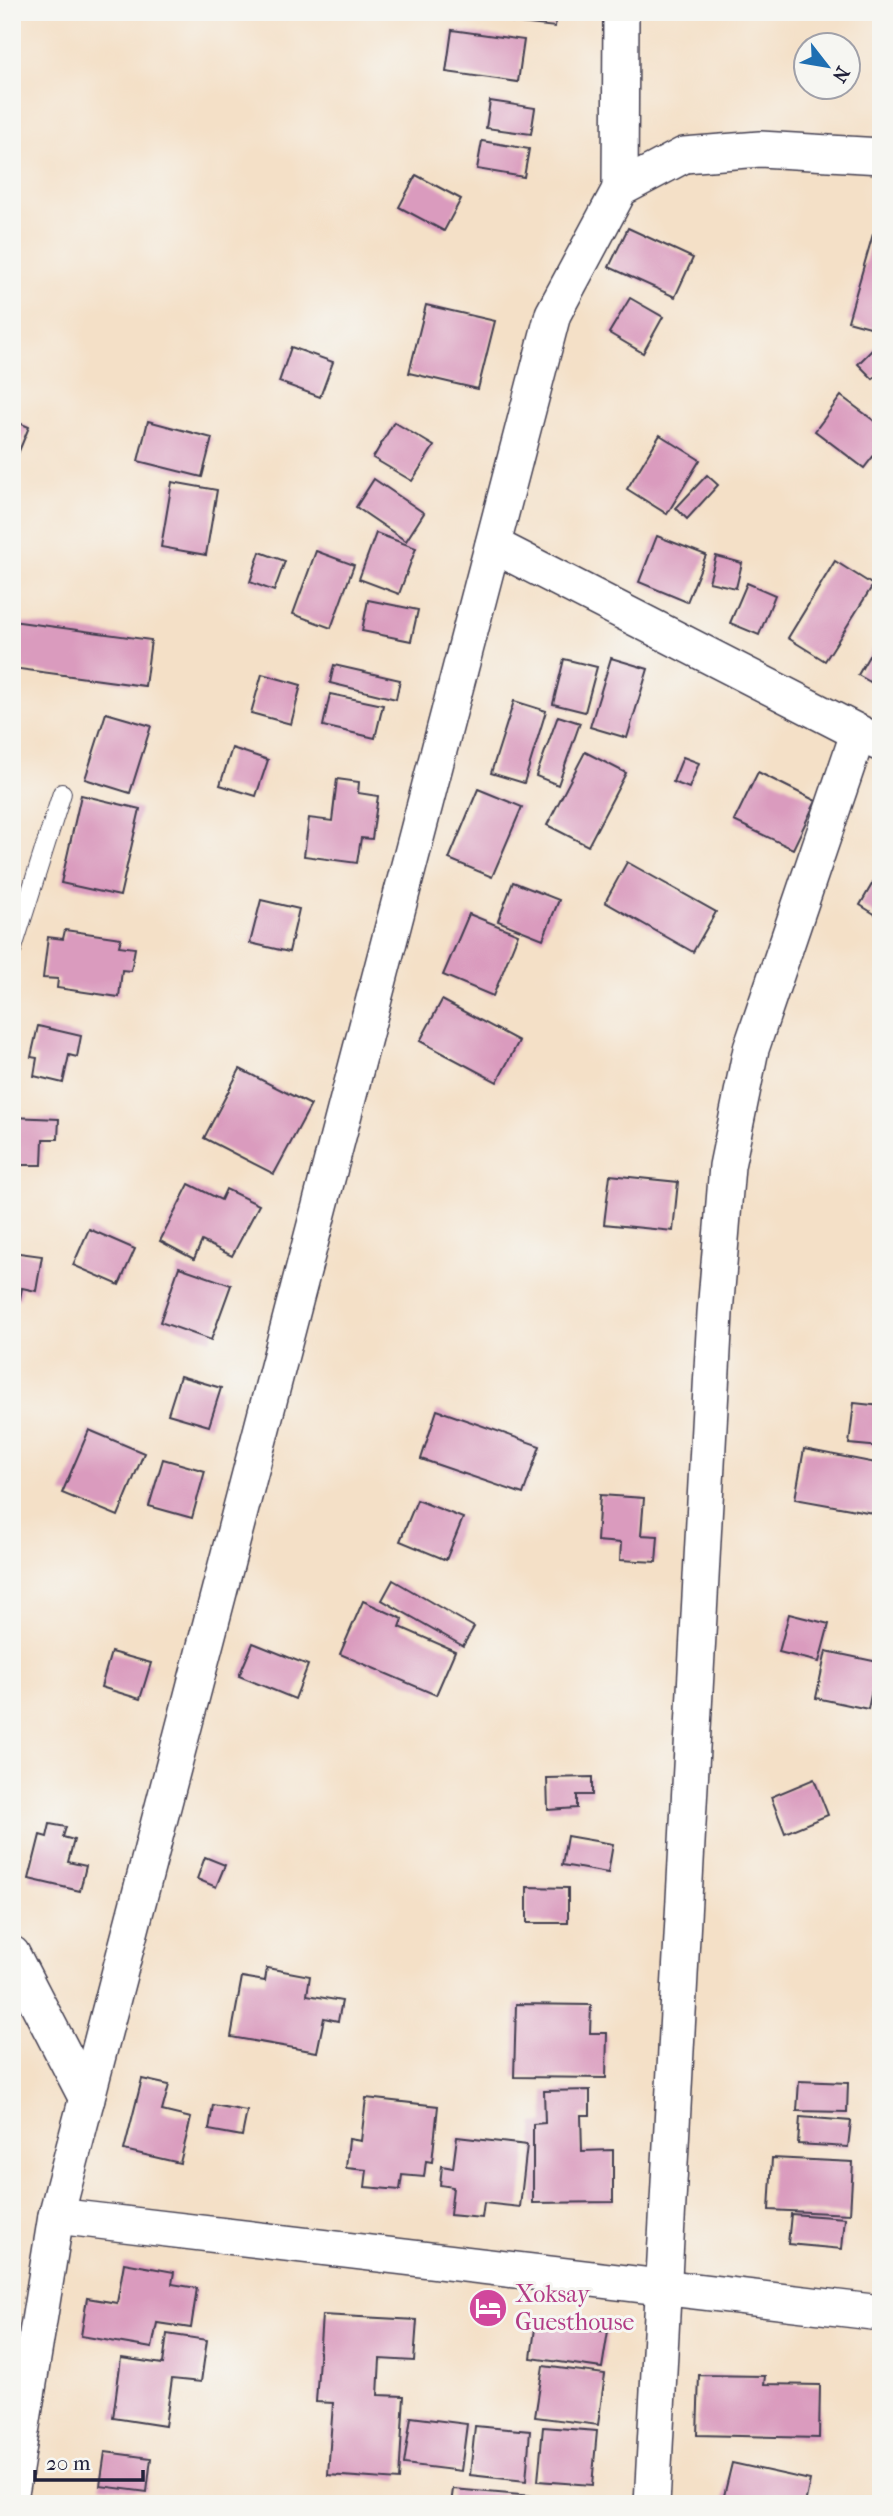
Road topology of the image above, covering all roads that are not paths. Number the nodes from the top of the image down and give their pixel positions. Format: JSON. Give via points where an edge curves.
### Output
{"nodes":[{"id":1,"x":621,"y":12,"type":"edge"},
{"id":2,"x":881,"y":156,"type":"edge"},
{"id":3,"x":620,"y":189,"type":"junction"},
{"id":4,"x":493,"y":545,"type":"junction"},
{"id":5,"x":870,"y":739,"type":"edge"},
{"id":6,"x":62,"y":793,"type":"dead end"},
{"id":7,"x":12,"y":951,"type":"edge"},
{"id":8,"x":12,"y":1954,"type":"edge"},
{"id":9,"x":87,"y":2099,"type":"junction"},
{"id":10,"x":56,"y":2216,"type":"junction"},
{"id":11,"x":663,"y":2288,"type":"junction"},
{"id":12,"x":881,"y":2313,"type":"edge"},
{"id":13,"x":12,"y":2488,"type":"edge"},
{"id":14,"x":652,"y":2504,"type":"edge"}],
"edges":[{"from":1,"to":3,"type":"street"},
{"from":2,"to":3,"type":"street","via":[[760,149],[684,155]]},
{"from":3,"to":4,"type":"street","via":[[553,314]]},
{"from":4,"to":5,"type":"street"},
{"from":4,"to":9,"type":"street"},
{"from":5,"to":11,"type":"street","via":[[751,1049],[727,1166],[715,1313]]},
{"from":6,"to":7,"type":"lane"},
{"from":8,"to":9,"type":"street"},
{"from":9,"to":10,"type":"street"},
{"from":10,"to":11,"type":"street"},
{"from":10,"to":13,"type":"street"},
{"from":11,"to":12,"type":"street"},
{"from":11,"to":14,"type":"street"}]}
